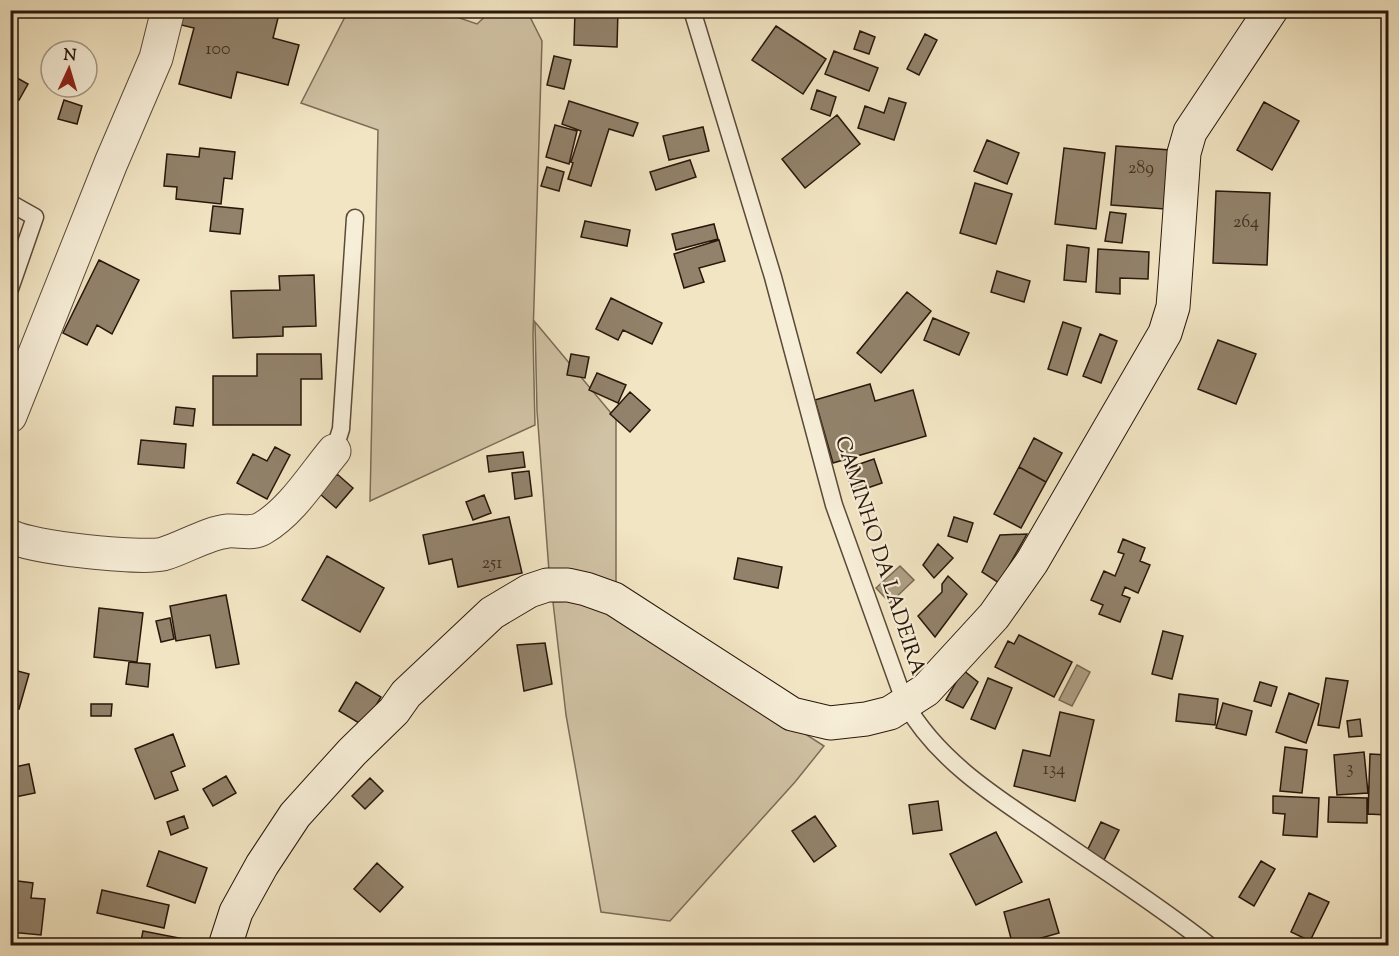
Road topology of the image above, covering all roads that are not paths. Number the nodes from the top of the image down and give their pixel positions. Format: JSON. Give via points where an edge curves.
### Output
{"nodes":[{"id":1,"x":168,"y":10,"type":"edge"},
{"id":2,"x":692,"y":10,"type":"edge"},
{"id":3,"x":1271,"y":10,"type":"edge"},
{"id":4,"x":10,"y":203,"type":"edge"},
{"id":5,"x":355,"y":219,"type":"dead end"},
{"id":6,"x":10,"y":289,"type":"edge"},
{"id":7,"x":10,"y":416,"type":"edge"},
{"id":8,"x":333,"y":451,"type":"joint"},
{"id":9,"x":10,"y":536,"type":"edge"},
{"id":10,"x":905,"y":703,"type":"junction"},
{"id":11,"x":225,"y":945,"type":"edge"},
{"id":12,"x":1210,"y":945,"type":"edge"}],
"edges":[{"from":1,"to":7,"type":"main road","via":[[156,58]]},
{"from":2,"to":10,"type":"lane","name":"CAMINHO DA LADEIRA","via":[[764,246],[834,505]]},
{"from":3,"to":10,"type":"main road","via":[[1190,132],[1184,153],[1173,307],[1165,333],[1032,562],[994,616],[926,690]]},
{"from":4,"to":6,"type":"lane","via":[[35,217]]},
{"from":5,"to":8,"type":"lane","via":[[341,429]]},
{"from":8,"to":9,"type":"main road","via":[[287,508],[262,529],[228,531],[162,554],[139,556],[49,547]]},
{"from":10,"to":11,"type":"main road","via":[[890,713],[866,719],[830,723],[802,717],[614,598],[568,585],[547,585],[530,591],[492,613],[415,686],[295,815],[236,912]]},
{"from":10,"to":12,"type":"lane","name":"CAMINHO DA LADEIRA","via":[[939,749],[987,791]]}]}
